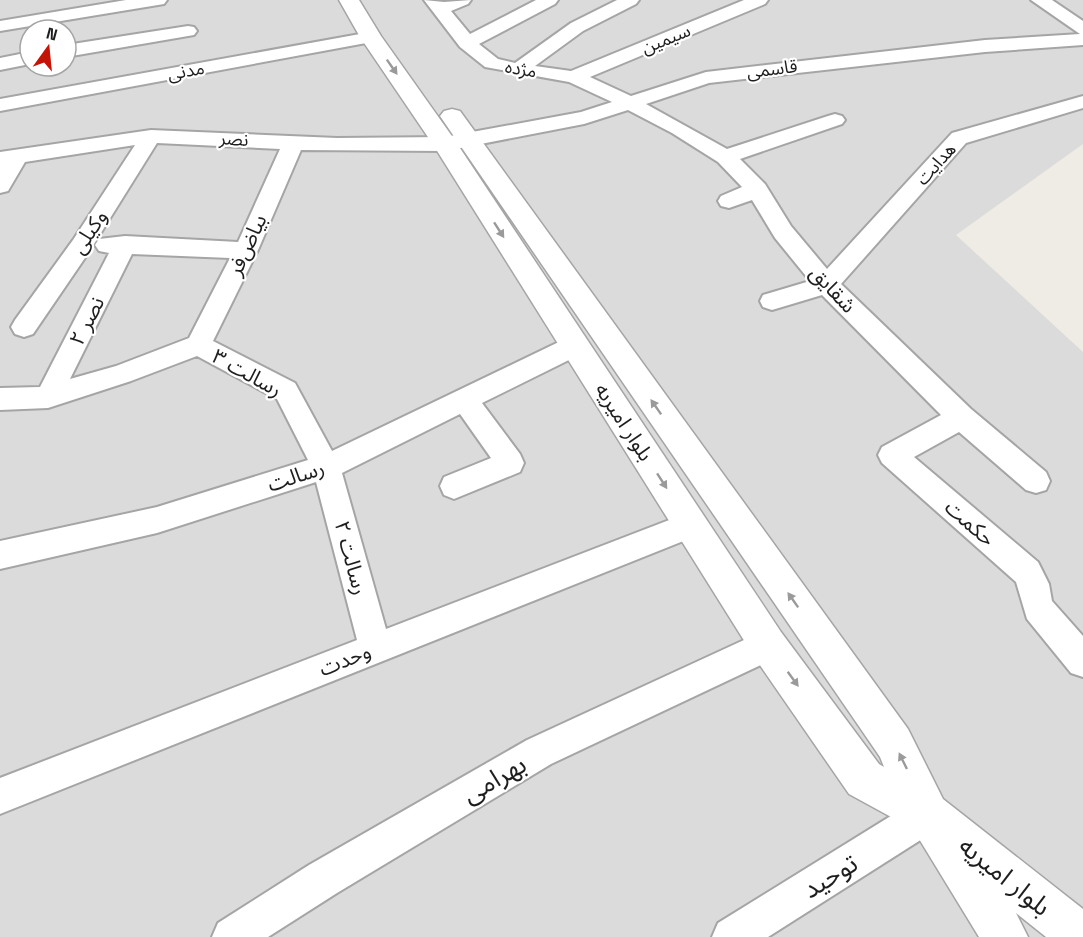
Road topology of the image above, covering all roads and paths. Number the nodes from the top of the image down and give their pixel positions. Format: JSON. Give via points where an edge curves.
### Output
{"nodes":[{"id":1,"x":158,"y":0,"type":"edge"},
{"id":2,"x":349,"y":0,"type":"edge"},
{"id":3,"x":372,"y":0,"type":"edge"},
{"id":4,"x":462,"y":0,"type":"edge"},
{"id":5,"x":549,"y":0,"type":"edge"},
{"id":6,"x":630,"y":0,"type":"edge"},
{"id":7,"x":759,"y":0,"type":"edge"},
{"id":8,"x":1040,"y":0,"type":"edge"},
{"id":9,"x":437,"y":5,"type":"edge"},
{"id":10,"x":64,"y":7,"type":"edge"},
{"id":11,"x":0,"y":26,"type":"edge"},
{"id":12,"x":1083,"y":29,"type":"edge"},
{"id":13,"x":189,"y":31,"type":"dead end"},
{"id":14,"x":266,"y":36,"type":"dead end"},
{"id":15,"x":371,"y":37,"type":"junction"},
{"id":16,"x":1083,"y":39,"type":"edge"},
{"id":17,"x":467,"y":43,"type":"junction"},
{"id":18,"x":78,"y":49,"type":"edge"},
{"id":19,"x":270,"y":56,"type":"junction"},
{"id":20,"x":18,"y":60,"type":"edge"},
{"id":21,"x":0,"y":64,"type":"edge"},
{"id":22,"x":518,"y":69,"type":"junction"},
{"id":23,"x":573,"y":77,"type":"junction"},
{"id":24,"x":1083,"y":102,"type":"edge"},
{"id":25,"x":630,"y":104,"type":"junction"},
{"id":26,"x":0,"y":105,"type":"edge"},
{"id":27,"x":836,"y":120,"type":"dead end"},
{"id":28,"x":151,"y":136,"type":"junction"},
{"id":29,"x":457,"y":141,"type":"junction"},
{"id":30,"x":293,"y":144,"type":"junction"},
{"id":31,"x":725,"y":157,"type":"junction"},
{"id":32,"x":9,"y":158,"type":"edge"},
{"id":33,"x":0,"y":186,"type":"edge"},
{"id":34,"x":758,"y":189,"type":"junction"},
{"id":35,"x":729,"y":201,"type":"dead end"},
{"id":36,"x":125,"y":244,"type":"junction"},
{"id":37,"x":81,"y":246,"type":"junction"},
{"id":38,"x":246,"y":250,"type":"junction"},
{"id":39,"x":827,"y":285,"type":"junction"},
{"id":40,"x":772,"y":301,"type":"dead end"},
{"id":41,"x":24,"y":327,"type":"dead end"},
{"id":42,"x":198,"y":345,"type":"junction"},
{"id":43,"x":574,"y":346,"type":"junction"},
{"id":44,"x":48,"y":397,"type":"junction"},
{"id":45,"x":0,"y":399,"type":"edge"},
{"id":46,"x":465,"y":400,"type":"junction"},
{"id":47,"x":961,"y":417,"type":"junction"},
{"id":48,"x":326,"y":468,"type":"junction"},
{"id":49,"x":1036,"y":481,"type":"dead end"},
{"id":50,"x":454,"y":486,"type":"dead end"},
{"id":51,"x":690,"y":525,"type":"junction"},
{"id":52,"x":0,"y":555,"type":"edge"},
{"id":53,"x":768,"y":645,"type":"junction"},
{"id":54,"x":375,"y":648,"type":"junction"},
{"id":55,"x":1083,"y":661,"type":"edge"},
{"id":56,"x":0,"y":796,"type":"edge"},
{"id":57,"x":928,"y":814,"type":"junction"},
{"id":58,"x":232,"y":937,"type":"edge"},
{"id":59,"x":732,"y":937,"type":"edge"},
{"id":60,"x":1005,"y":937,"type":"edge"},
{"id":61,"x":1082,"y":937,"type":"edge"}],
"edges":[{"from":1,"to":10,"type":"street"},
{"from":2,"to":15,"type":"street","name":"بلوار امیریه"},
{"from":3,"to":29,"type":"street","name":"بلوار امیریه"},
{"from":4,"to":9,"type":"street"},
{"from":5,"to":17,"type":"street"},
{"from":6,"to":22,"type":"street","via":[[577,27]]},
{"from":7,"to":23,"type":"street","name":"سیمین"},
{"from":8,"to":12,"type":"street"},
{"from":9,"to":17,"type":"street","name":"مژده"},
{"from":10,"to":11,"type":"street"},
{"from":13,"to":18,"type":"street"},
{"from":14,"to":19,"type":"street"},
{"from":15,"to":19,"type":"street","name":"مدنی"},
{"from":15,"to":29,"type":"street","name":"بلوار امیریه","one_way":true},
{"from":16,"to":25,"type":"street","name":"قاسمی","via":[[985,46],[706,78]]},
{"from":17,"to":22,"type":"street","name":"مژده","via":[[492,63]]},
{"from":19,"to":26,"type":"street","name":"مدنی"},
{"from":20,"to":21,"type":"street"},
{"from":22,"to":23,"type":"street","name":"مژده"},
{"from":23,"to":25,"type":"street","name":"مژده"},
{"from":24,"to":39,"type":"street","name":"هدایت","via":[[959,138]]},
{"from":25,"to":29,"type":"street","name":"قاسمی","via":[[584,118]]},
{"from":25,"to":31,"type":"street","name":"شقایق"},
{"from":27,"to":31,"type":"street"},
{"from":28,"to":30,"type":"street","name":"نصر"},
{"from":28,"to":32,"type":"street","name":"نصر"},
{"from":28,"to":37,"type":"street","name":"وکیلی"},
{"from":29,"to":30,"type":"street","name":"نصر"},
{"from":29,"to":43,"type":"street","name":"بلوار امیریه","one_way":true},
{"from":57,"to":29,"type":"street","name":"بلوار امیریه","one_way":true,"via":[[894,743]]},
{"from":30,"to":38,"type":"street","name":"بیاض‌فر"},
{"from":31,"to":34,"type":"street","name":"شقایق"},
{"from":32,"to":33,"type":"street"},
{"from":34,"to":35,"type":"street"},
{"from":34,"to":39,"type":"street","name":"شقایق","via":[[783,231]]},
{"from":36,"to":37,"type":"street"},
{"from":36,"to":38,"type":"street"},
{"from":36,"to":44,"type":"street","name":"نصر ۲"},
{"from":37,"to":41,"type":"street","name":"وکیلی"},
{"from":38,"to":42,"type":"street","name":"بیاض‌فر"},
{"from":39,"to":40,"type":"street"},
{"from":39,"to":47,"type":"street","name":"شقایق"},
{"from":42,"to":44,"type":"street"},
{"from":42,"to":48,"type":"street","name":"رسالت ۳","via":[[286,391]]},
{"from":43,"to":46,"type":"street","name":"رسالت"},
{"from":43,"to":51,"type":"street","name":"بلوار امیریه","one_way":true},
{"from":44,"to":45,"type":"street"},
{"from":46,"to":48,"type":"street","name":"رسالت"},
{"from":46,"to":50,"type":"street","via":[[510,463]]},
{"from":47,"to":49,"type":"street","name":"شقایق"},
{"from":47,"to":55,"type":"street","name":"حکمت","via":[[892,455],[1027,572],[1038,608]]},
{"from":48,"to":52,"type":"street","name":"رسالت","via":[[157,520]]},
{"from":48,"to":54,"type":"street","name":"رسالت ۲"},
{"from":51,"to":53,"type":"street","name":"بلوار امیریه"},
{"from":51,"to":54,"type":"street","name":"وحدت"},
{"from":53,"to":57,"type":"street","name":"بلوار امیریه","one_way":true,"via":[[864,779]]},
{"from":53,"to":58,"type":"street","name":"بهرامی","via":[[539,752]]},
{"from":54,"to":56,"type":"street","name":"وحدت"},
{"from":57,"to":59,"type":"street","name":"توحید"},
{"from":57,"to":60,"type":"street"},
{"from":57,"to":61,"type":"street","name":"بلوار امیریه"}]}
